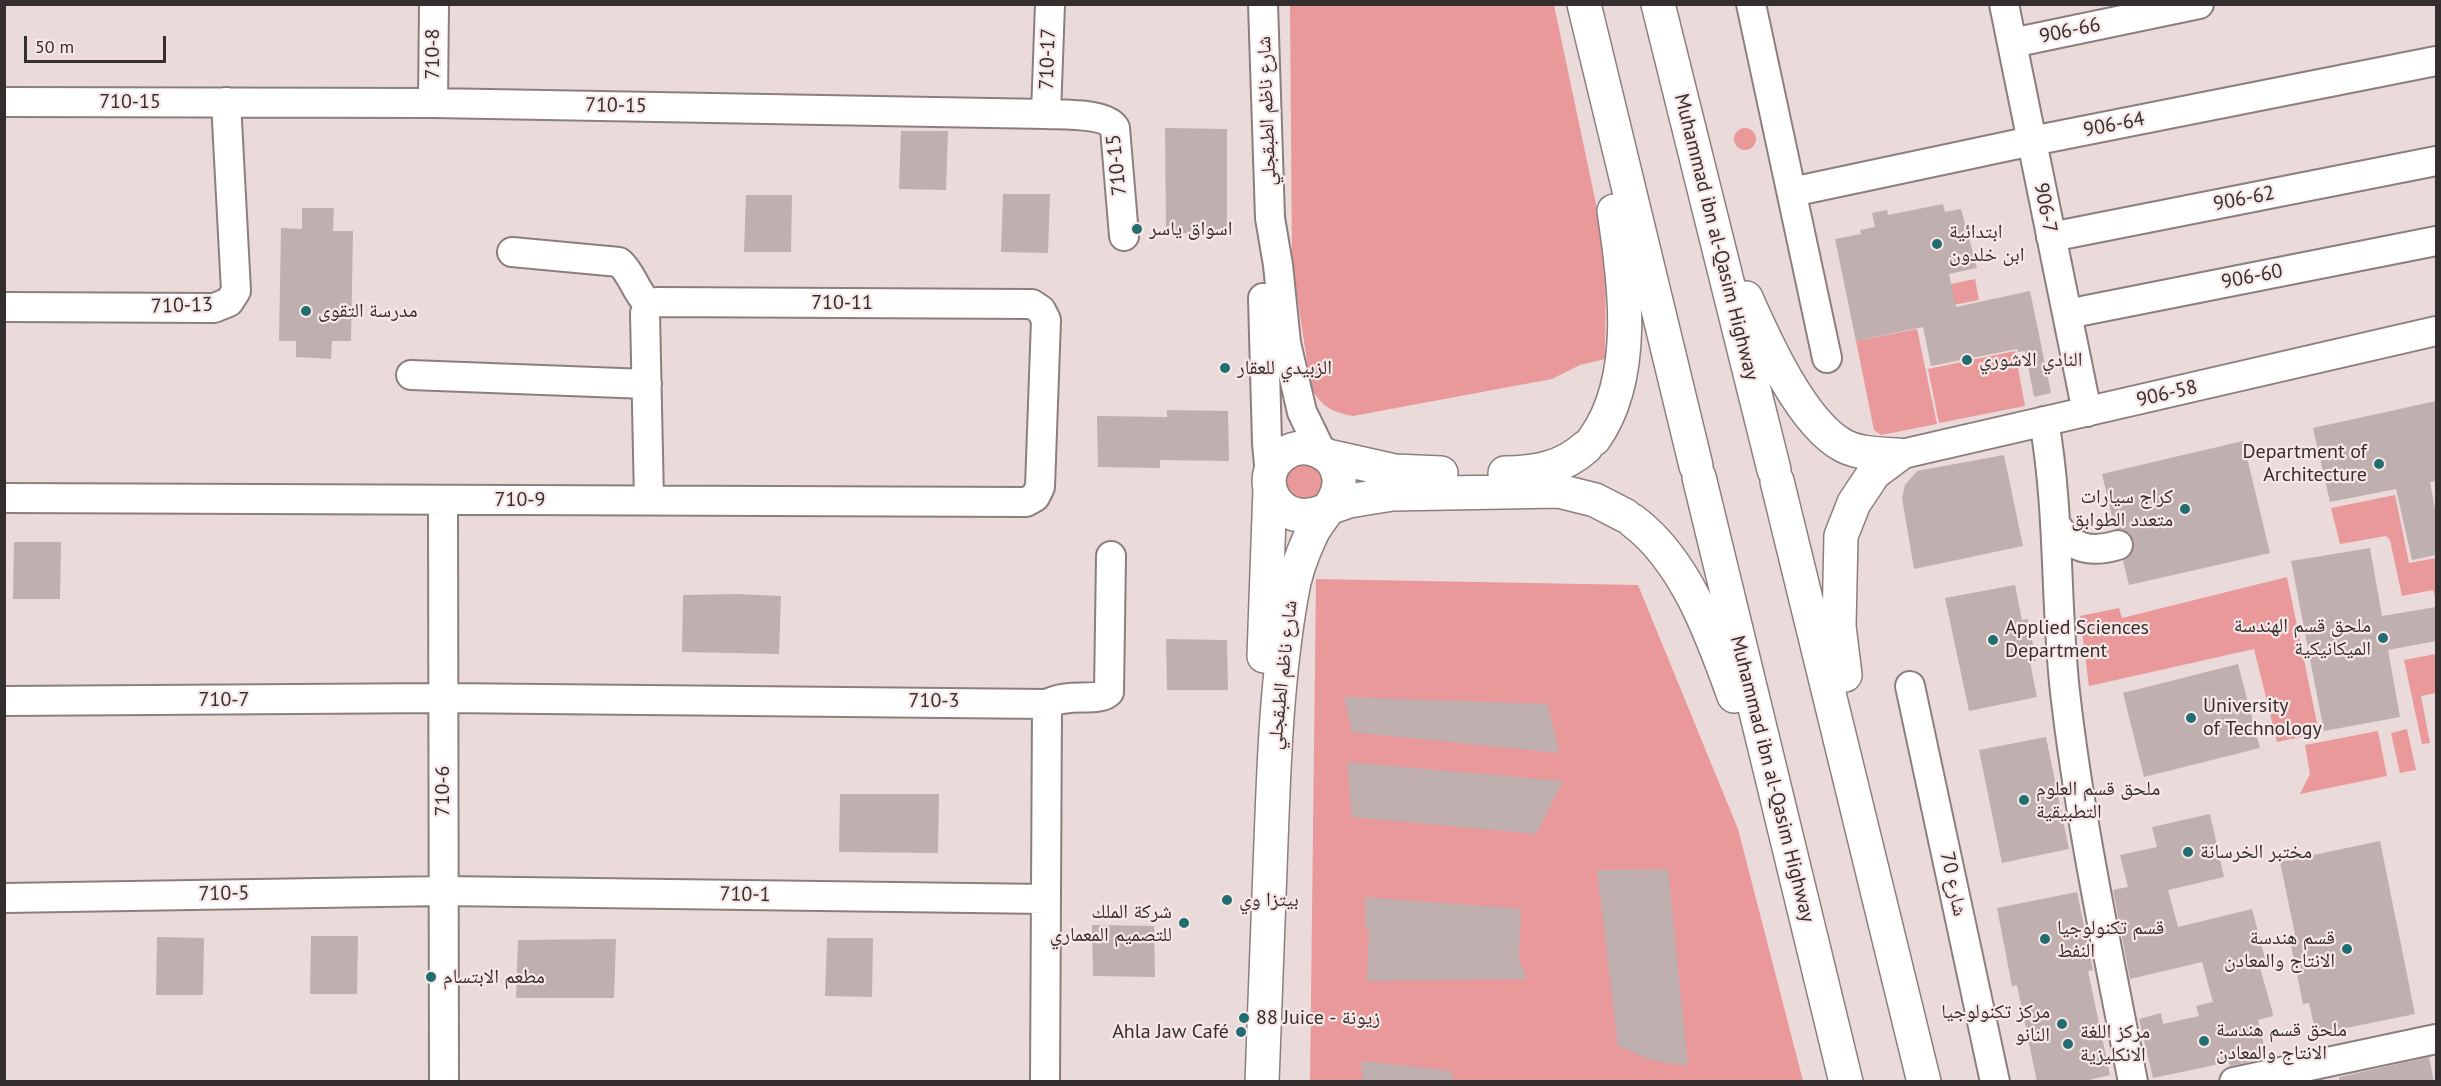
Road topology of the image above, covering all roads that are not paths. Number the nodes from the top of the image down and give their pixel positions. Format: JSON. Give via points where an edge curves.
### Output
{"nodes":[{"id":1,"x":434,"y":4,"type":"edge"},
{"id":2,"x":1050,"y":4,"type":"edge"},
{"id":3,"x":1263,"y":4,"type":"edge"},
{"id":4,"x":1584,"y":4,"type":"edge"},
{"id":5,"x":1658,"y":4,"type":"edge"},
{"id":6,"x":1752,"y":4,"type":"edge"},
{"id":7,"x":2004,"y":4,"type":"edge"},
{"id":8,"x":2199,"y":4,"type":"edge"},
{"id":9,"x":2012,"y":43,"type":"junction"},
{"id":10,"x":2436,"y":61,"type":"edge"},
{"id":11,"x":4,"y":102,"type":"edge"},
{"id":12,"x":226,"y":102,"type":"junction"},
{"id":13,"x":433,"y":103,"type":"junction"},
{"id":14,"x":1046,"y":114,"type":"junction"},
{"id":15,"x":2032,"y":141,"type":"junction"},
{"id":16,"x":2436,"y":161,"type":"edge"},
{"id":17,"x":1702,"y":182,"type":"junction"},
{"id":18,"x":1792,"y":192,"type":"junction"},
{"id":19,"x":1270,"y":218,"type":"junction"},
{"id":20,"x":1124,"y":236,"type":"dead end"},
{"id":21,"x":2051,"y":237,"type":"junction"},
{"id":22,"x":2436,"y":241,"type":"edge"},
{"id":23,"x":512,"y":252,"type":"dead end"},
{"id":24,"x":649,"y":305,"type":"junction"},
{"id":25,"x":4,"y":307,"type":"edge"},
{"id":26,"x":2067,"y":314,"type":"junction"},
{"id":27,"x":2436,"y":331,"type":"edge"},
{"id":28,"x":1827,"y":358,"type":"dead end"},
{"id":29,"x":411,"y":375,"type":"dead end"},
{"id":30,"x":646,"y":384,"type":"junction"},
{"id":31,"x":2087,"y":412,"type":"junction"},
{"id":32,"x":2044,"y":421,"type":"junction"},
{"id":33,"x":1324,"y":454,"type":"junction"},
{"id":34,"x":1898,"y":455,"type":"junction"},
{"id":35,"x":1270,"y":483,"type":"junction"},
{"id":36,"x":1035,"y":497,"type":"joint"},
{"id":37,"x":4,"y":498,"type":"edge"},
{"id":38,"x":443,"y":500,"type":"junction"},
{"id":39,"x":649,"y":500,"type":"junction"},
{"id":40,"x":1327,"y":509,"type":"junction"},
{"id":41,"x":2056,"y":525,"type":"junction"},
{"id":42,"x":2118,"y":544,"type":"dead end"},
{"id":43,"x":1111,"y":556,"type":"dead end"},
{"id":44,"x":1910,"y":686,"type":"dead end"},
{"id":45,"x":443,"y":698,"type":"junction"},
{"id":46,"x":4,"y":701,"type":"edge"},
{"id":47,"x":1047,"y":704,"type":"junction"},
{"id":48,"x":1274,"y":759,"type":"junction"},
{"id":49,"x":1863,"y":827,"type":"junction"},
{"id":50,"x":1788,"y":842,"type":"junction"},
{"id":51,"x":444,"y":891,"type":"junction"},
{"id":52,"x":4,"y":898,"type":"edge"},
{"id":53,"x":1046,"y":899,"type":"junction"},
{"id":54,"x":2436,"y":1039,"type":"edge"},
{"id":55,"x":444,"y":1082,"type":"edge"},
{"id":56,"x":1045,"y":1082,"type":"edge"},
{"id":57,"x":1262,"y":1082,"type":"edge"},
{"id":58,"x":1846,"y":1082,"type":"edge"},
{"id":59,"x":1924,"y":1082,"type":"edge"},
{"id":60,"x":1995,"y":1082,"type":"edge"},
{"id":61,"x":2133,"y":1082,"type":"edge"},
{"id":62,"x":2234,"y":1082,"type":"edge"}],
"edges":[{"from":1,"to":13,"type":"street","name":"710-8"},
{"from":2,"to":14,"type":"street","name":"710-17"},
{"from":3,"to":19,"type":"street","name":"شارع ناظم الطبقجلي"},
{"from":4,"to":33,"type":"main road","via":[[1620,249],[1624,304],[1623,349],[1615,403],[1607,422],[1590,443],[1562,464],[1527,473],[1418,473],[1372,467]]},
{"from":4,"to":50,"type":"main road","name":"Muhammad ibn al-Qasim Highway"},
{"from":5,"to":17,"type":"main road","name":"Muhammad ibn al-Qasim Highway"},
{"from":6,"to":18,"type":"street"},
{"from":7,"to":9,"type":"street","name":"906-7"},
{"from":8,"to":9,"type":"street","name":"906-66"},
{"from":9,"to":15,"type":"street","name":"906-7"},
{"from":10,"to":15,"type":"street","name":"906-64"},
{"from":11,"to":12,"type":"street","name":"710-15"},
{"from":12,"to":13,"type":"street","name":"710-15"},
{"from":12,"to":25,"type":"street","name":"710-13","via":[[236,291],[229,302],[214,308]]},
{"from":13,"to":14,"type":"street","name":"710-15"},
{"from":14,"to":20,"type":"street","name":"710-15","via":[[1099,118],[1113,124]]},
{"from":15,"to":18,"type":"street","name":"906-64"},
{"from":15,"to":21,"type":"street","name":"906-7"},
{"from":16,"to":21,"type":"street","name":"906-62"},
{"from":17,"to":34,"type":"main road","via":[[1758,325],[1812,419],[1845,447]]},
{"from":17,"to":49,"type":"main road","name":"Muhammad ibn al-Qasim Highway"},
{"from":18,"to":28,"type":"street"},
{"from":19,"to":33,"type":"street","via":[[1290,369],[1302,412]]},
{"from":19,"to":35,"type":"street","via":[[1263,288]]},
{"from":21,"to":26,"type":"street","name":"906-7"},
{"from":22,"to":26,"type":"street","name":"906-60"},
{"from":23,"to":24,"type":"street","via":[[619,261]]},
{"from":24,"to":30,"type":"street","via":[[645,313]]},
{"from":24,"to":36,"type":"street","name":"710-11","via":[[1032,304],[1046,320],[1040,487]]},
{"from":26,"to":31,"type":"street","name":"906-7"},
{"from":27,"to":31,"type":"street","name":"906-58"},
{"from":29,"to":30,"type":"street"},
{"from":30,"to":39,"type":"street"},
{"from":31,"to":32,"type":"street","name":"906-58"},
{"from":32,"to":34,"type":"street","name":"906-58"},
{"from":32,"to":41,"type":"street"},
{"from":33,"to":35,"type":"main road","via":[[1302,448],[1284,454],[1275,464]]},
{"from":33,"to":40,"type":"main road","via":[[1335,465],[1339,488]]},
{"from":34,"to":49,"type":"main road","via":[[1874,473],[1854,503],[1841,536],[1839,626]]},
{"from":35,"to":40,"type":"main road","via":[[1276,502],[1286,512],[1312,517]]},
{"from":35,"to":48,"type":"main road","name":"شارع ناظم الطبقجلي","via":[[1264,660]]},
{"from":36,"to":39,"type":"street","name":"710-9","via":[[1026,502]]},
{"from":37,"to":38,"type":"street","name":"710-9"},
{"from":38,"to":39,"type":"street","name":"710-9"},
{"from":38,"to":45,"type":"street","name":"710-6"},
{"from":40,"to":48,"type":"main road","name":"شارع ناظم الطبقجلي","via":[[1304,552],[1291,597]]},
{"from":40,"to":50,"type":"main road","via":[[1392,494],[1559,491],[1595,500],[1629,518],[1666,554],[1699,613],[1720,657]]},
{"from":41,"to":42,"type":"street","via":[[2072,543],[2087,549],[2101,550]]},
{"from":41,"to":61,"type":"street","via":[[2058,621],[2068,717],[2094,884]]},
{"from":43,"to":47,"type":"street","name":"710-3","via":[[1108,692],[1098,698],[1063,697]]},
{"from":44,"to":60,"type":"street","name":"شارع 70"},
{"from":45,"to":46,"type":"street","name":"710-7"},
{"from":45,"to":47,"type":"street","name":"710-3"},
{"from":45,"to":51,"type":"street","name":"710-6"},
{"from":47,"to":53,"type":"street"},
{"from":48,"to":57,"type":"main road"},
{"from":49,"to":59,"type":"main road","name":"Muhammad ibn al-Qasim Highway"},
{"from":50,"to":58,"type":"main road","name":"Muhammad ibn al-Qasim Highway"},
{"from":51,"to":52,"type":"street","name":"710-5"},
{"from":51,"to":53,"type":"street","name":"710-1"},
{"from":51,"to":55,"type":"street","name":"710-6"},
{"from":53,"to":56,"type":"street"},
{"from":54,"to":62,"type":"street"}]}
